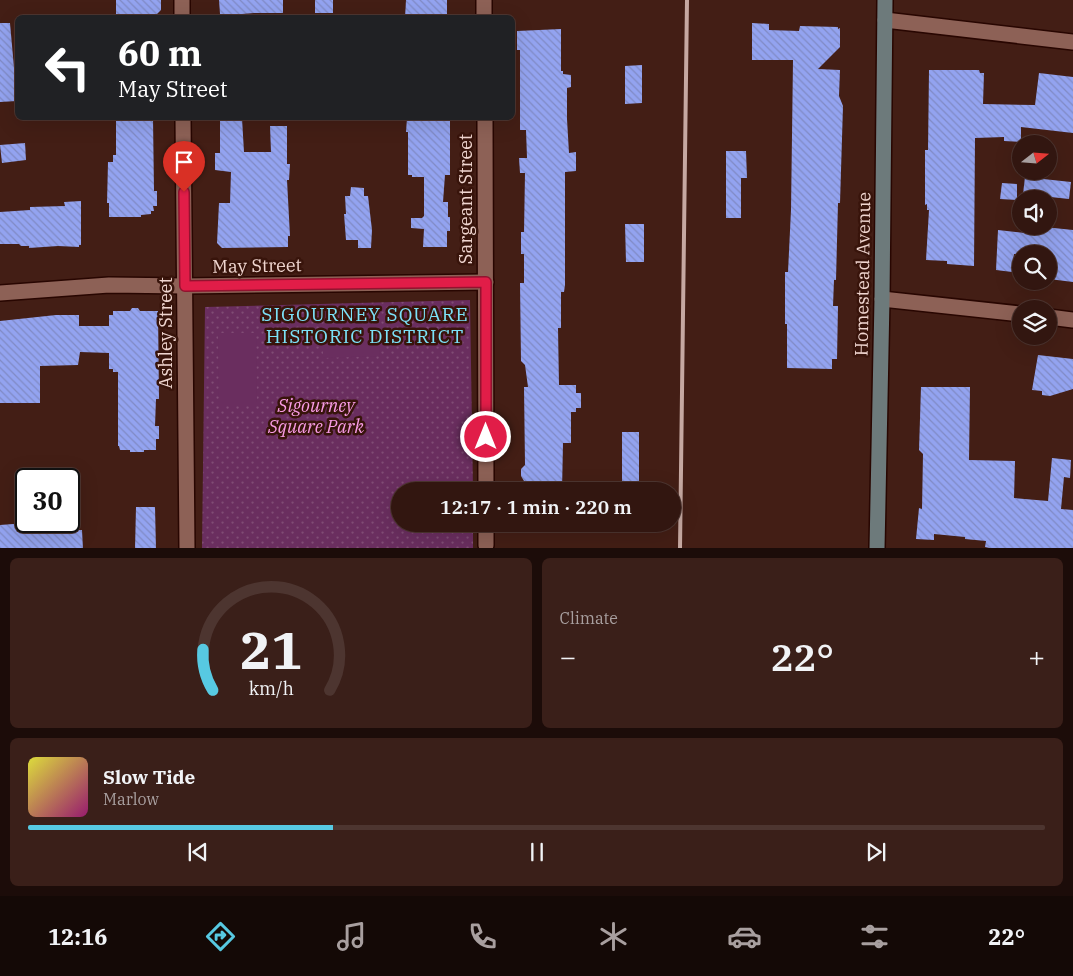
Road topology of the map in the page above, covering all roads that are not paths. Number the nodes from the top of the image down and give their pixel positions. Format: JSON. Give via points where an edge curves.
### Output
{"nodes":[{"id":1,"x":182,"y":0,"type":"edge"},
{"id":2,"x":484,"y":0,"type":"edge"},
{"id":3,"x":885,"y":0,"type":"edge"},
{"id":4,"x":182,"y":15,"type":"edge"},
{"id":5,"x":484,"y":15,"type":"edge"},
{"id":6,"x":885,"y":20,"type":"junction"},
{"id":7,"x":1073,"y":42,"type":"edge"},
{"id":8,"x":183,"y":120,"type":"edge"},
{"id":9,"x":485,"y":120,"type":"edge"},
{"id":10,"x":486,"y":282,"type":"junction"},
{"id":11,"x":185,"y":286,"type":"junction"},
{"id":12,"x":0,"y":293,"type":"edge"},
{"id":13,"x":882,"y":299,"type":"junction"},
{"id":14,"x":1012,"y":313,"type":"edge"},
{"id":15,"x":1057,"y":318,"type":"edge"},
{"id":16,"x":1073,"y":320,"type":"edge"},
{"id":17,"x":486,"y":482,"type":"edge"},
{"id":18,"x":486,"y":532,"type":"edge"},
{"id":19,"x":486,"y":546,"type":"dead end"},
{"id":20,"x":187,"y":548,"type":"edge"},
{"id":21,"x":877,"y":548,"type":"edge"}],
"edges":[{"from":1,"to":4,"type":"street"},
{"from":2,"to":5,"type":"street"},
{"from":3,"to":6,"type":"main road","name":"Homestead Avenue"},
{"from":6,"to":7,"type":"street"},
{"from":6,"to":13,"type":"main road","name":"Homestead Avenue"},
{"from":8,"to":11,"type":"street","name":"Ashley Street"},
{"from":9,"to":10,"type":"street","name":"Sargeant Street"},
{"from":10,"to":11,"type":"street","name":"May Street"},
{"from":10,"to":17,"type":"street","name":"Sargeant Street"},
{"from":11,"to":12,"type":"street","name":"May Street","via":[[109,285]]},
{"from":11,"to":20,"type":"street","name":"Ashley Street"},
{"from":13,"to":14,"type":"street"},
{"from":13,"to":21,"type":"main road","name":"Homestead Avenue"},
{"from":15,"to":16,"type":"street"},
{"from":18,"to":19,"type":"street"}]}
